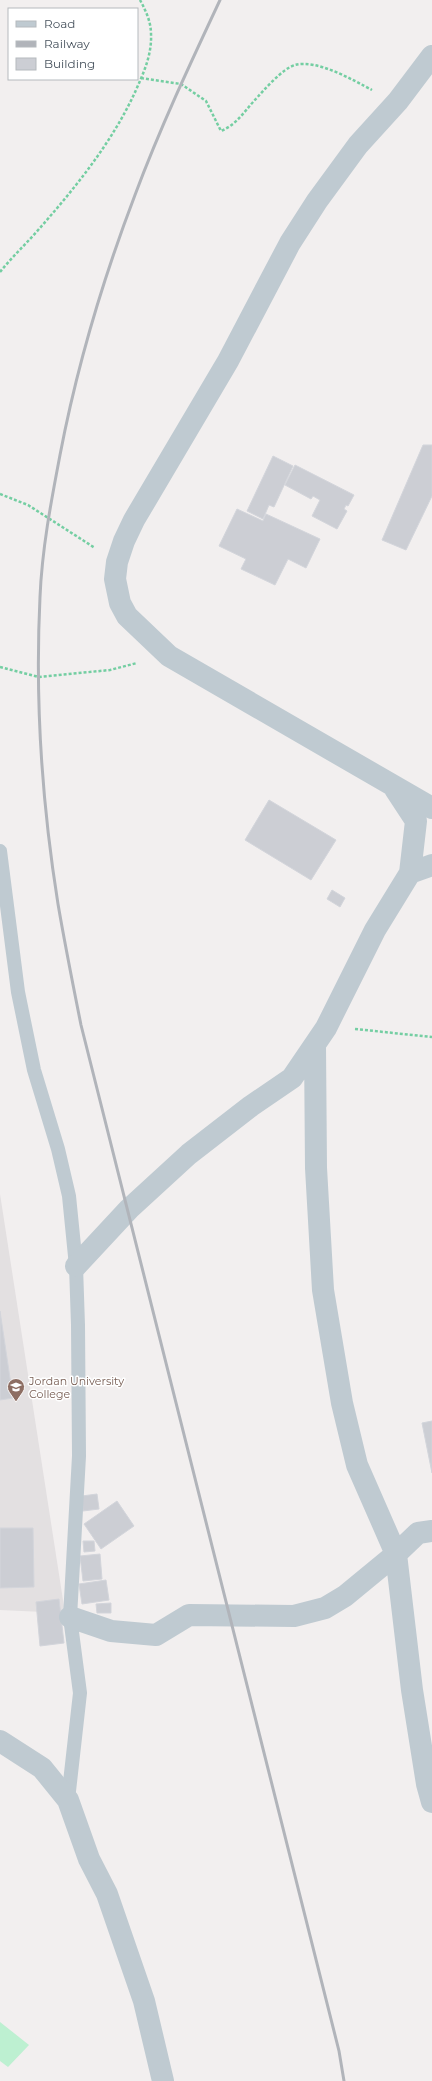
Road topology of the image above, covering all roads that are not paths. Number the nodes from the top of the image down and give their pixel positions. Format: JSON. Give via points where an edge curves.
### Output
{"nodes":[{"id":1,"x":432,"y":56,"type":"edge"},
{"id":2,"x":392,"y":783,"type":"junction"},
{"id":3,"x":432,"y":808,"type":"edge"},
{"id":4,"x":0,"y":850,"type":"edge"},
{"id":5,"x":432,"y":865,"type":"edge"},
{"id":6,"x":410,"y":873,"type":"junction"},
{"id":7,"x":315,"y":1046,"type":"junction"},
{"id":8,"x":76,"y":1266,"type":"junction"},
{"id":9,"x":432,"y":1531,"type":"edge"},
{"id":10,"x":396,"y":1554,"type":"junction"},
{"id":11,"x":70,"y":1617,"type":"junction"},
{"id":12,"x":0,"y":1741,"type":"edge"},
{"id":13,"x":68,"y":1800,"type":"junction"},
{"id":14,"x":432,"y":1802,"type":"edge"},
{"id":15,"x":163,"y":2081,"type":"edge"}],
"edges":[{"from":1,"to":2,"type":"street","via":[[398,101],[358,144],[290,243],[228,361],[134,520],[117,562],[115,578],[120,603],[127,616],[169,656]]},
{"from":2,"to":3,"type":"street"},
{"from":2,"to":6,"type":"street","via":[[416,821]]},
{"from":4,"to":8,"type":"lane","via":[[18,992],[34,1070],[69,1196]]},
{"from":5,"to":6,"type":"street"},
{"from":6,"to":7,"type":"street","via":[[375,930]]},
{"from":7,"to":8,"type":"street","via":[[292,1078],[189,1154],[128,1209]]},
{"from":7,"to":10,"type":"street","via":[[316,1168],[323,1290],[342,1403],[357,1465]]},
{"from":8,"to":11,"type":"lane","via":[[79,1456]]},
{"from":9,"to":10,"type":"street","via":[[418,1533]]},
{"from":10,"to":11,"type":"street","via":[[345,1596],[325,1608],[294,1616],[189,1615],[156,1635],[111,1631]]},
{"from":10,"to":14,"type":"street","via":[[412,1690]]},
{"from":11,"to":13,"type":"lane","via":[[80,1693]]},
{"from":12,"to":13,"type":"street","via":[[42,1768]]},
{"from":13,"to":15,"type":"street","via":[[89,1859],[107,1894],[144,2001]]}]}
